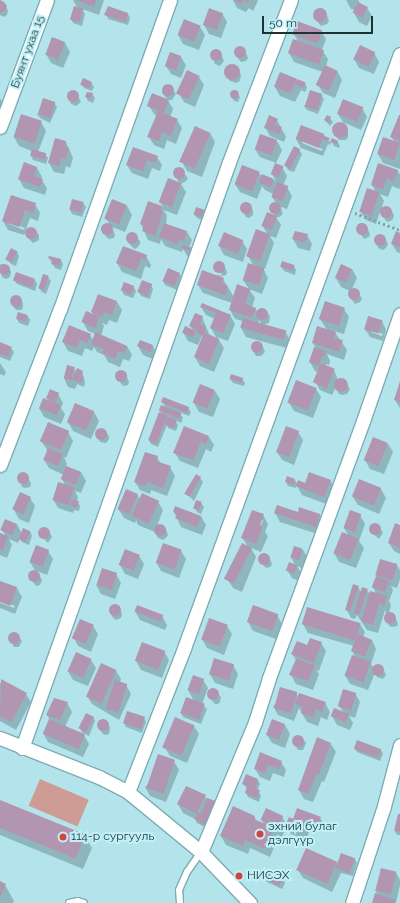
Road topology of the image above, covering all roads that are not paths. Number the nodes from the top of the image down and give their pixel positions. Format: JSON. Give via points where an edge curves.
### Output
{"nodes":[{"id":1,"x":47,"y":0,"type":"edge"},
{"id":2,"x":170,"y":0,"type":"edge"},
{"id":3,"x":291,"y":0,"type":"edge"},
{"id":4,"x":400,"y":54,"type":"edge"},
{"id":5,"x":0,"y":127,"type":"edge"},
{"id":6,"x":400,"y":314,"type":"edge"},
{"id":7,"x":0,"y":465,"type":"edge"},
{"id":8,"x":0,"y":738,"type":"edge"},
{"id":9,"x":400,"y":745,"type":"edge"},
{"id":10,"x":22,"y":748,"type":"junction"},
{"id":11,"x":128,"y":792,"type":"junction"},
{"id":12,"x":201,"y":852,"type":"junction"},
{"id":13,"x":69,"y":903,"type":"edge"},
{"id":14,"x":84,"y":903,"type":"edge"},
{"id":15,"x":180,"y":903,"type":"edge"},
{"id":16,"x":250,"y":903,"type":"edge"},
{"id":17,"x":352,"y":903,"type":"edge"}],
"edges":[{"from":1,"to":5,"type":"street","name":"Буянт ухаа 15"},
{"from":2,"to":7,"type":"street","via":[[60,309]]},
{"from":3,"to":10,"type":"street","via":[[229,162]]},
{"from":4,"to":11,"type":"street","via":[[184,648]]},
{"from":6,"to":12,"type":"street","via":[[268,678],[255,722]]},
{"from":8,"to":10,"type":"street"},
{"from":9,"to":17,"type":"street","via":[[384,806]]},
{"from":10,"to":11,"type":"street","via":[[99,777]]},
{"from":11,"to":12,"type":"street"},
{"from":12,"to":15,"type":"lane","via":[[187,872],[179,890]]},
{"from":12,"to":16,"type":"street"},
{"from":13,"to":14,"type":"lane"}]}
